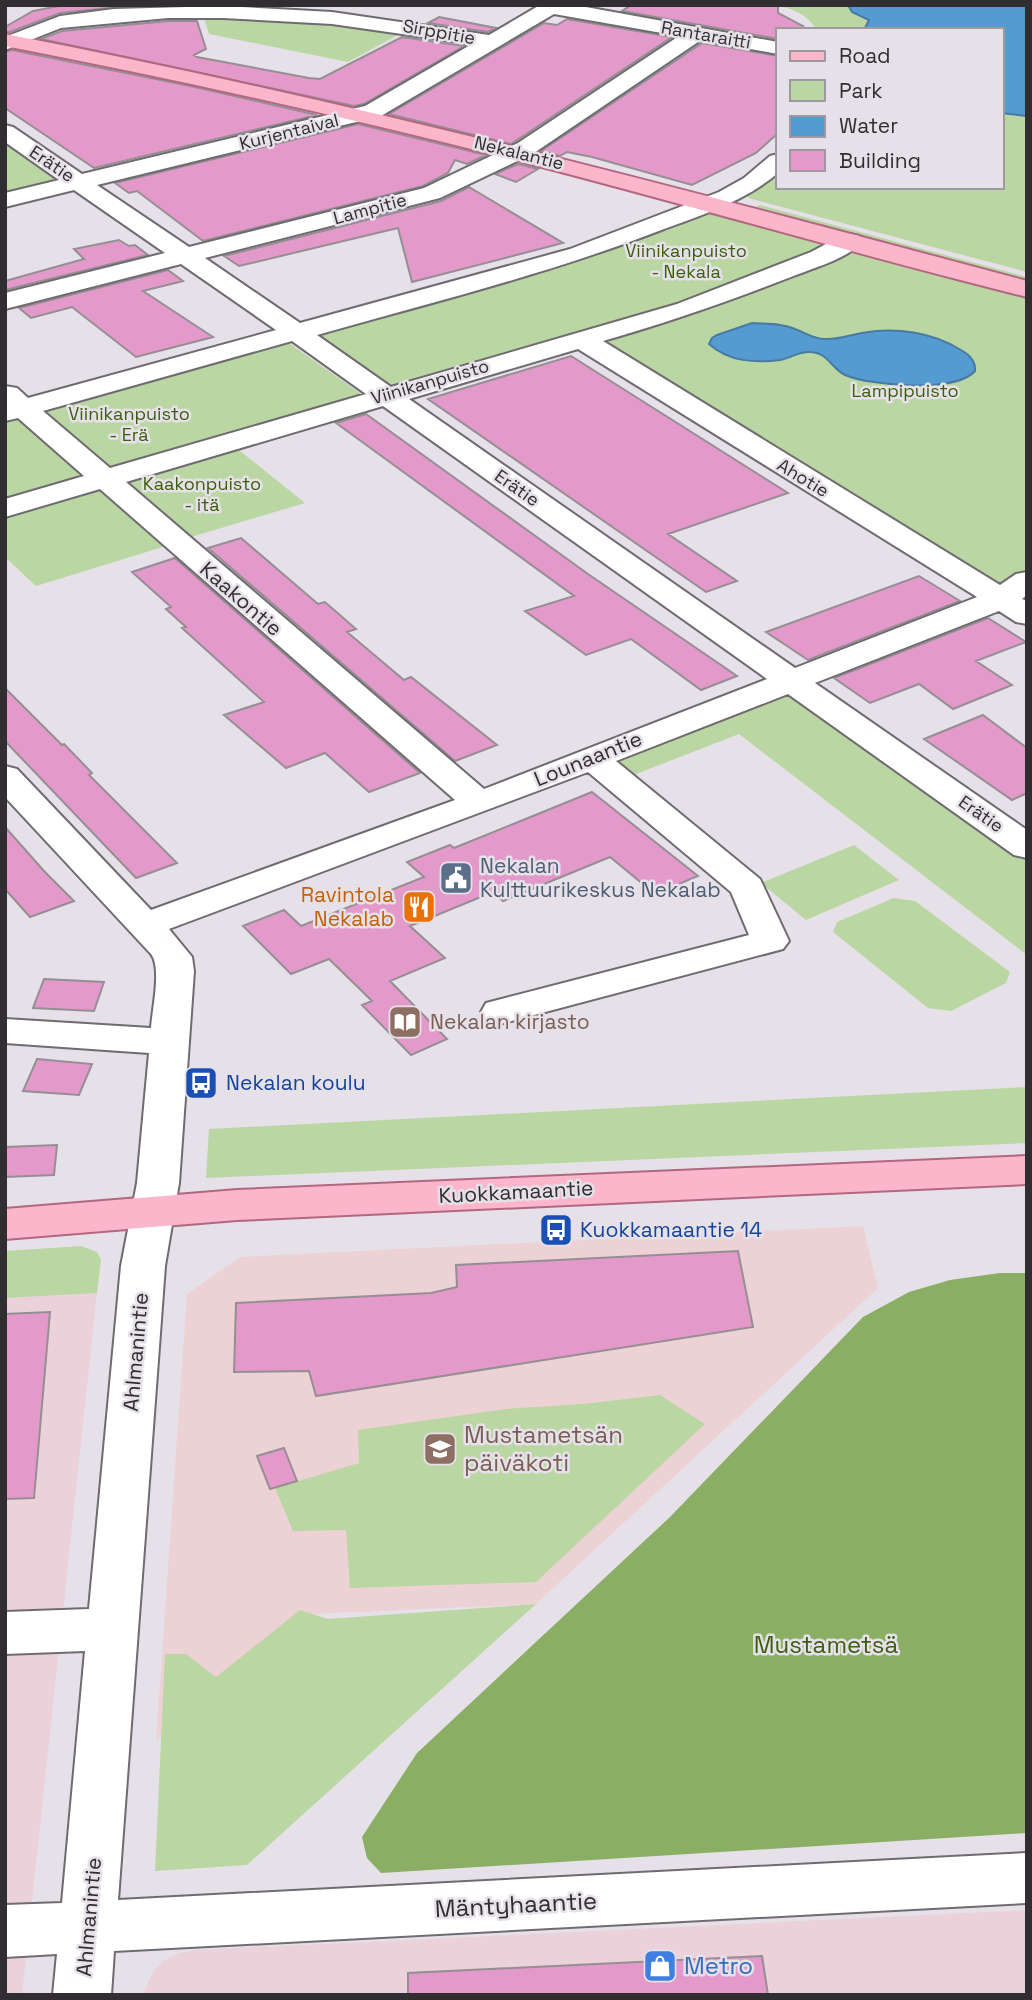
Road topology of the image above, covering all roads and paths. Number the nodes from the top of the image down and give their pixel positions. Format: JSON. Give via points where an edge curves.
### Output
{"nodes":[{"id":1,"x":551,"y":7,"type":"joint"},
{"id":2,"x":698,"y":33,"type":"junction"},
{"id":3,"x":8,"y":42,"type":"edge"},
{"id":4,"x":494,"y":42,"type":"junction"},
{"id":5,"x":776,"y":48,"type":"edge"},
{"id":6,"x":361,"y":115,"type":"junction"},
{"id":7,"x":5,"y":132,"type":"edge"},
{"id":8,"x":519,"y":152,"type":"junction"},
{"id":9,"x":776,"y":163,"type":"edge"},
{"id":10,"x":79,"y":183,"type":"junction"},
{"id":11,"x":5,"y":200,"type":"edge"},
{"id":12,"x":711,"y":204,"type":"junction"},
{"id":13,"x":849,"y":241,"type":"junction"},
{"id":14,"x":186,"y":257,"type":"junction"},
{"id":15,"x":1027,"y":289,"type":"edge"},
{"id":16,"x":5,"y":301,"type":"edge"},
{"id":17,"x":296,"y":332,"type":"junction"},
{"id":18,"x":581,"y":339,"type":"junction"},
{"id":19,"x":385,"y":395,"type":"junction"},
{"id":20,"x":11,"y":404,"type":"edge"},
{"id":21,"x":103,"y":480,"type":"junction"},
{"id":22,"x":5,"y":508,"type":"edge"},
{"id":23,"x":1018,"y":598,"type":"edge"},
{"id":24,"x":792,"y":681,"type":"junction"},
{"id":25,"x":591,"y":758,"type":"junction"},
{"id":26,"x":5,"y":776,"type":"edge"},
{"id":27,"x":479,"y":803,"type":"junction"},
{"id":28,"x":1027,"y":847,"type":"edge"},
{"id":29,"x":143,"y":926,"type":"junction"},
{"id":30,"x":500,"y":1012,"type":"dead end"},
{"id":31,"x":5,"y":1031,"type":"edge"},
{"id":32,"x":169,"y":1042,"type":"junction"},
{"id":33,"x":1027,"y":1170,"type":"edge"},
{"id":34,"x":153,"y":1211,"type":"junction"},
{"id":35,"x":5,"y":1224,"type":"edge"},
{"id":36,"x":114,"y":1629,"type":"junction"},
{"id":37,"x":5,"y":1633,"type":"edge"},
{"id":38,"x":1027,"y":1878,"type":"edge"},
{"id":39,"x":88,"y":1927,"type":"junction"},
{"id":40,"x":5,"y":1931,"type":"edge"},
{"id":41,"x":82,"y":1995,"type":"edge"}],
"edges":[{"from":1,"to":2,"type":"street","name":"Rantaraitti"},
{"from":1,"to":4,"type":"street","name":"Kurjentaival"},
{"from":2,"to":5,"type":"street","name":"Rantaraitti"},
{"from":2,"to":8,"type":"street","name":"Lampitie"},
{"from":3,"to":4,"type":"street","name":"Sirppitie","via":[[56,22],[88,16],[214,6],[323,12]]},
{"from":3,"to":6,"type":"main road","name":"Nekalantie"},
{"from":4,"to":6,"type":"street","name":"Kurjentaival"},
{"from":6,"to":8,"type":"main road","name":"Nekalantie"},
{"from":6,"to":10,"type":"street","name":"Kurjentaival"},
{"from":7,"to":10,"type":"street","name":"Erätie"},
{"from":8,"to":12,"type":"main road","name":"Nekalantie"},
{"from":8,"to":14,"type":"street","name":"Lampitie","via":[[432,193]]},
{"from":9,"to":12,"type":"street","via":[[740,190]]},
{"from":10,"to":11,"type":"street","name":"Kurjentaival"},
{"from":10,"to":14,"type":"street","name":"Erätie"},
{"from":12,"to":13,"type":"main road","name":"Nekalantie"},
{"from":12,"to":17,"type":"street","via":[[579,254]]},
{"from":13,"to":15,"type":"main road","name":"Nekalantie"},
{"from":13,"to":18,"type":"street","name":"Viinikanpuisto","via":[[820,257],[685,309]]},
{"from":14,"to":16,"type":"street","name":"Lampitie"},
{"from":14,"to":17,"type":"street","name":"Erätie"},
{"from":17,"to":19,"type":"street","name":"Erätie"},
{"from":17,"to":20,"type":"street"},
{"from":18,"to":19,"type":"street","name":"Viinikanpuisto"},
{"from":18,"to":23,"type":"street","name":"Ahotie"},
{"from":19,"to":21,"type":"street","name":"Viinikanpuisto"},
{"from":19,"to":24,"type":"street","name":"Erätie"},
{"from":20,"to":21,"type":"street","name":"Kaakontie"},
{"from":21,"to":22,"type":"street","name":"Viinikanpuisto"},
{"from":21,"to":27,"type":"street","name":"Kaakontie"},
{"from":23,"to":24,"type":"street","name":"Lounaantie"},
{"from":24,"to":25,"type":"street","name":"Lounaantie"},
{"from":24,"to":28,"type":"street","name":"Erätie"},
{"from":25,"to":27,"type":"street","name":"Lounaantie"},
{"from":25,"to":30,"type":"street","via":[[747,887],[771,941]]},
{"from":26,"to":29,"type":"street","name":"Ahlmanintie"},
{"from":27,"to":29,"type":"street","name":"Lounaantie"},
{"from":29,"to":32,"type":"street","name":"Ahlmanintie","via":[[174,962]]},
{"from":31,"to":32,"type":"street"},
{"from":32,"to":34,"type":"street","name":"Ahlmanintie"},
{"from":33,"to":34,"type":"main road","name":"Kuokkamaantie"},
{"from":34,"to":35,"type":"main road","name":"Kuokkamaantie"},
{"from":34,"to":36,"type":"street","name":"Ahlmanintie","via":[[143,1266]]},
{"from":36,"to":37,"type":"street"},
{"from":36,"to":39,"type":"street","name":"Ahlmanintie"},
{"from":38,"to":39,"type":"street","name":"Mäntyhaantie"},
{"from":39,"to":40,"type":"street","name":"Mäntyhaantie"},
{"from":39,"to":41,"type":"street","name":"Ahlmanintie"}]}
